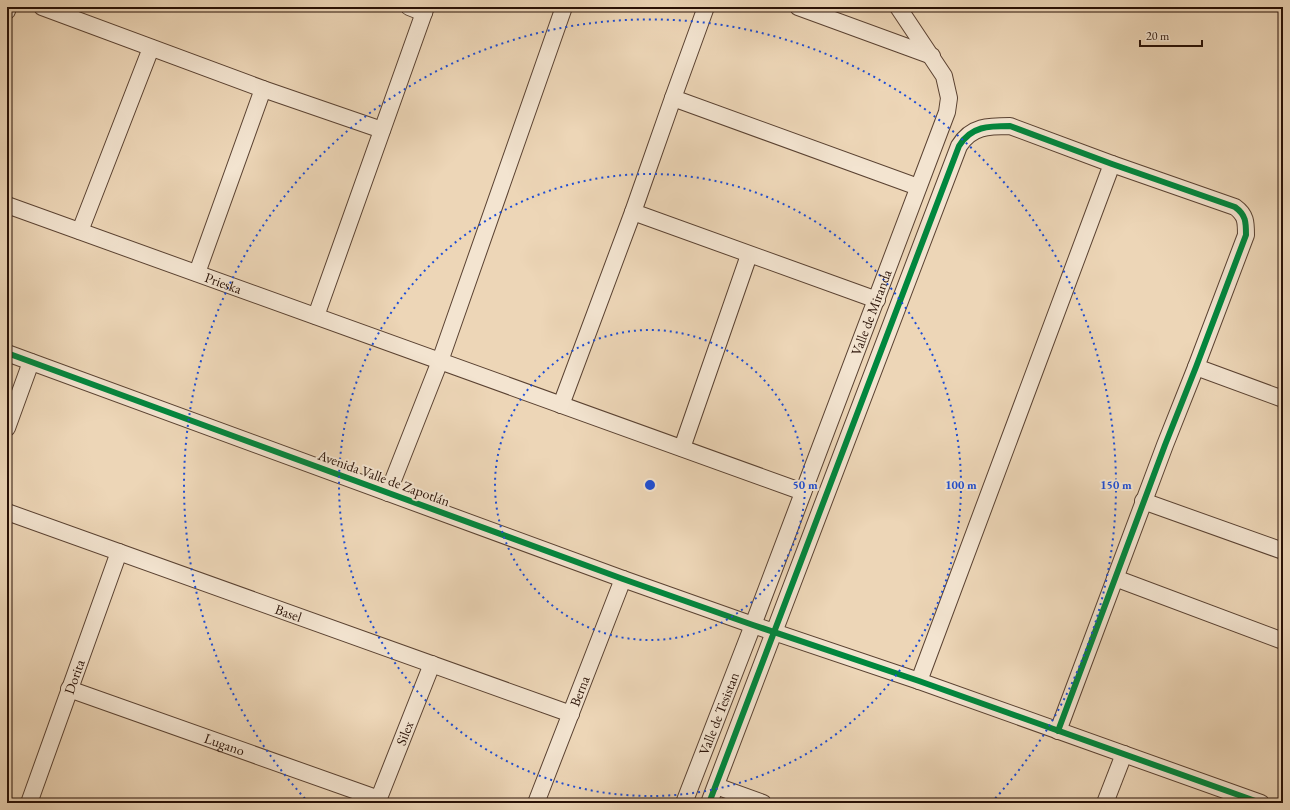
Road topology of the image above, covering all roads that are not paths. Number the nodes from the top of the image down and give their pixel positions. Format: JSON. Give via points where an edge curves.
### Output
{"nodes":[{"id":1,"x":8,"y":7,"type":"edge"},
{"id":2,"x":42,"y":7,"type":"edge"},
{"id":3,"x":409,"y":7,"type":"edge"},
{"id":4,"x":564,"y":7,"type":"edge"},
{"id":5,"x":706,"y":7,"type":"edge"},
{"id":6,"x":798,"y":7,"type":"edge"},
{"id":7,"x":898,"y":7,"type":"edge"},
{"id":8,"x":425,"y":10,"type":"edge"},
{"id":9,"x":7,"y":11,"type":"edge"},
{"id":10,"x":151,"y":48,"type":"junction"},
{"id":11,"x":932,"y":56,"type":"junction"},
{"id":12,"x":263,"y":89,"type":"junction"},
{"id":13,"x":673,"y":98,"type":"junction"},
{"id":14,"x":382,"y":130,"type":"junction"},
{"id":15,"x":1112,"y":164,"type":"junction"},
{"id":16,"x":918,"y":187,"type":"junction"},
{"id":17,"x":7,"y":205,"type":"edge"},
{"id":18,"x":633,"y":212,"type":"junction"},
{"id":19,"x":80,"y":231,"type":"junction"},
{"id":20,"x":749,"y":255,"type":"junction"},
{"id":21,"x":197,"y":273,"type":"junction"},
{"id":22,"x":877,"y":300,"type":"junction"},
{"id":23,"x":316,"y":316,"type":"junction"},
{"id":24,"x":7,"y":353,"type":"edge"},
{"id":25,"x":440,"y":361,"type":"junction"},
{"id":26,"x":31,"y":362,"type":"junction"},
{"id":27,"x":1196,"y":367,"type":"junction"},
{"id":28,"x":1283,"y":399,"type":"edge"},
{"id":29,"x":561,"y":404,"type":"junction"},
{"id":30,"x":7,"y":428,"type":"edge"},
{"id":31,"x":682,"y":448,"type":"junction"},
{"id":32,"x":803,"y":492,"type":"junction"},
{"id":33,"x":388,"y":493,"type":"junction"},
{"id":34,"x":1143,"y":501,"type":"junction"},
{"id":35,"x":7,"y":512,"type":"edge"},
{"id":36,"x":1283,"y":551,"type":"edge"},
{"id":37,"x":119,"y":552,"type":"junction"},
{"id":38,"x":1114,"y":578,"type":"junction"},
{"id":39,"x":623,"y":579,"type":"junction"},
{"id":40,"x":753,"y":625,"type":"junction"},
{"id":41,"x":774,"y":632,"type":"junction"},
{"id":42,"x":1283,"y":641,"type":"edge"},
{"id":43,"x":432,"y":664,"type":"junction"},
{"id":44,"x":919,"y":681,"type":"junction"},
{"id":45,"x":69,"y":690,"type":"junction"},
{"id":46,"x":571,"y":714,"type":"junction"},
{"id":47,"x":1058,"y":731,"type":"junction"},
{"id":48,"x":1124,"y":754,"type":"junction"},
{"id":49,"x":716,"y":786,"type":"junction"},
{"id":50,"x":378,"y":801,"type":"edge"},
{"id":51,"x":30,"y":803,"type":"edge"},
{"id":52,"x":536,"y":803,"type":"edge"},
{"id":53,"x":684,"y":803,"type":"edge"},
{"id":54,"x":709,"y":803,"type":"edge"},
{"id":55,"x":763,"y":803,"type":"edge"},
{"id":56,"x":1105,"y":803,"type":"edge"},
{"id":57,"x":1261,"y":803,"type":"edge"}],
"edges":[{"from":1,"to":9,"type":"street"},
{"from":2,"to":10,"type":"street"},
{"from":3,"to":8,"type":"street"},
{"from":4,"to":25,"type":"street"},
{"from":5,"to":13,"type":"street"},
{"from":6,"to":11,"type":"street"},
{"from":7,"to":11,"type":"street","name":"Valle de Miranda"},
{"from":8,"to":14,"type":"street"},
{"from":10,"to":12,"type":"street"},
{"from":10,"to":19,"type":"street"},
{"from":11,"to":16,"type":"street","name":"Valle de Miranda","via":[[944,76],[949,98],[947,112]]},
{"from":12,"to":14,"type":"street"},
{"from":12,"to":21,"type":"street"},
{"from":13,"to":16,"type":"street"},
{"from":13,"to":18,"type":"street"},
{"from":14,"to":23,"type":"street"},
{"from":15,"to":27,"type":"street","via":[[1235,207],[1242,212],[1246,222],[1246,235]]},
{"from":15,"to":41,"type":"street","via":[[1010,126],[992,126],[975,130],[964,137]]},
{"from":15,"to":44,"type":"street"},
{"from":16,"to":22,"type":"street","name":"Valle de Miranda"},
{"from":17,"to":19,"type":"street","name":"Prieska"},
{"from":18,"to":20,"type":"street"},
{"from":18,"to":29,"type":"street"},
{"from":19,"to":21,"type":"street","name":"Prieska"},
{"from":20,"to":22,"type":"street"},
{"from":20,"to":31,"type":"street"},
{"from":21,"to":23,"type":"street","name":"Prieska"},
{"from":22,"to":32,"type":"street","name":"Valle de Miranda"},
{"from":23,"to":25,"type":"street","name":"Prieska"},
{"from":24,"to":26,"type":"street","name":"Avenida Valle de Zapotlán"},
{"from":25,"to":29,"type":"street","name":"Prieska"},
{"from":25,"to":33,"type":"street"},
{"from":26,"to":30,"type":"street"},
{"from":26,"to":33,"type":"street","name":"Avenida Valle de Zapotlán"},
{"from":27,"to":28,"type":"street"},
{"from":27,"to":34,"type":"street"},
{"from":29,"to":31,"type":"street","name":"Prieska"},
{"from":31,"to":32,"type":"street","name":"Prieska"},
{"from":32,"to":40,"type":"street","name":"Valle de Miranda"},
{"from":33,"to":39,"type":"street","name":"Avenida Valle de Zapotlán"},
{"from":34,"to":36,"type":"street"},
{"from":34,"to":38,"type":"street"},
{"from":35,"to":37,"type":"street","name":"Basel"},
{"from":37,"to":43,"type":"street","name":"Basel"},
{"from":37,"to":45,"type":"street","name":"Dorita"},
{"from":38,"to":42,"type":"street"},
{"from":38,"to":47,"type":"street"},
{"from":39,"to":40,"type":"street","name":"Avenida Valle de Zapotlán"},
{"from":39,"to":46,"type":"street","name":"Berna"},
{"from":40,"to":41,"type":"street","name":"Avenida Valle de Zapotlán"},
{"from":40,"to":53,"type":"street","name":"Valle de Tesistan"},
{"from":41,"to":44,"type":"street","name":"Avenida Valle de Zapotlán"},
{"from":41,"to":49,"type":"street"},
{"from":43,"to":46,"type":"street","name":"Basel"},
{"from":43,"to":50,"type":"street","name":"Silex"},
{"from":44,"to":47,"type":"street","name":"Avenida Valle de Zapotlán"},
{"from":45,"to":50,"type":"street","name":"Lugano"},
{"from":45,"to":51,"type":"street","name":"Dorita"},
{"from":46,"to":52,"type":"street","name":"Berna"},
{"from":47,"to":48,"type":"street","name":"Avenida Valle de Zapotlán"},
{"from":48,"to":56,"type":"street"},
{"from":48,"to":57,"type":"street","name":"Avenida Valle de Zapotlán"},
{"from":49,"to":54,"type":"street"},
{"from":49,"to":55,"type":"street"}]}
